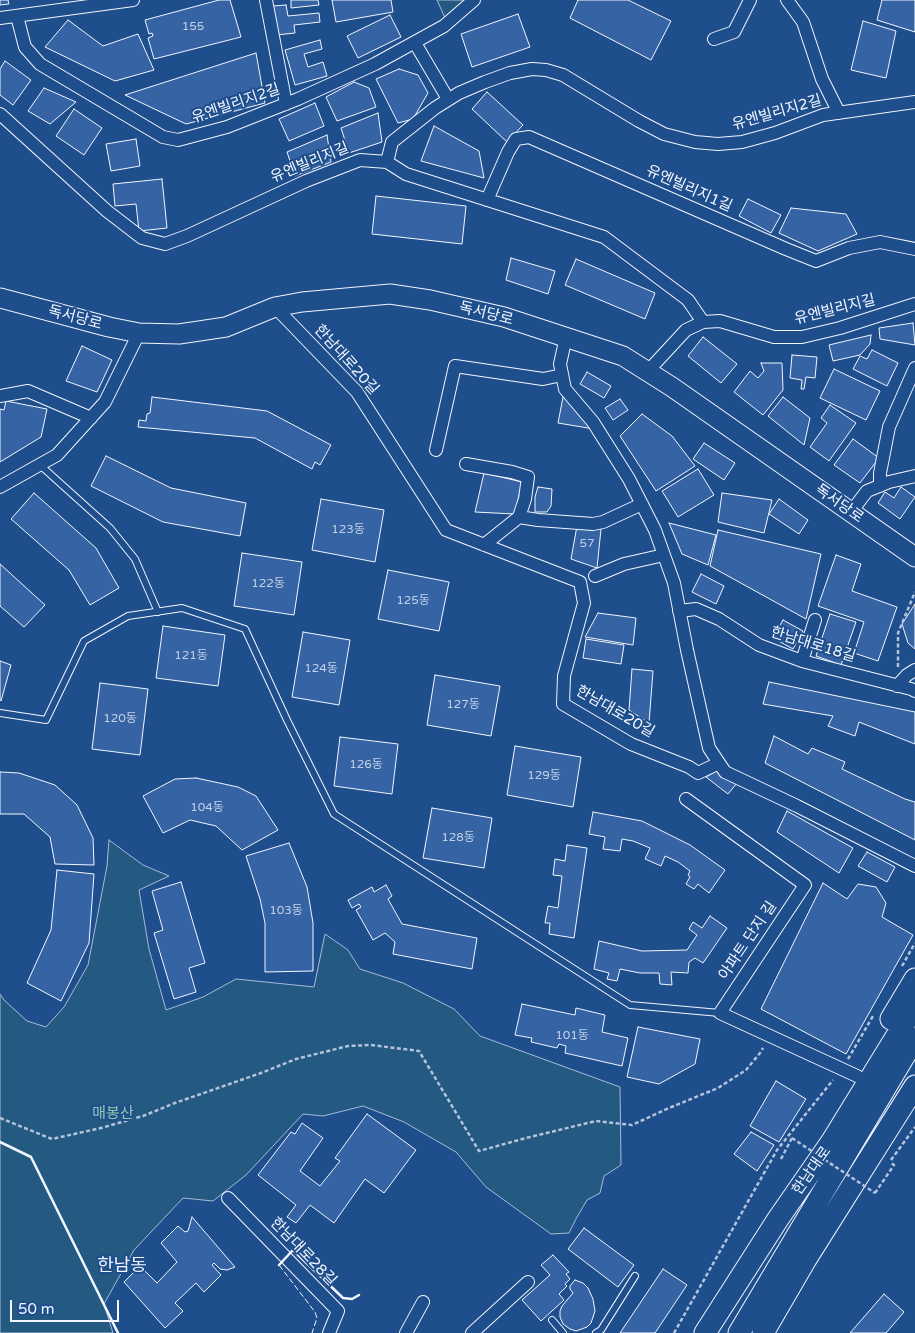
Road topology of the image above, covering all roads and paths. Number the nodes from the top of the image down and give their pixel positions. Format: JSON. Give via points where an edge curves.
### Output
{"nodes":[{"id":1,"x":134,"y":0,"type":"edge"},
{"id":2,"x":266,"y":0,"type":"edge"},
{"id":3,"x":474,"y":0,"type":"edge"},
{"id":4,"x":750,"y":0,"type":"edge"},
{"id":5,"x":787,"y":0,"type":"edge"},
{"id":6,"x":17,"y":16,"type":"junction"},
{"id":7,"x":0,"y":18,"type":"edge"},
{"id":8,"x":714,"y":39,"type":"dead end"},
{"id":9,"x":415,"y":43,"type":"junction"},
{"id":10,"x":448,"y":99,"type":"junction"},
{"id":11,"x":915,"y":102,"type":"edge"},
{"id":12,"x":286,"y":104,"type":"junction"},
{"id":13,"x":839,"y":112,"type":"junction"},
{"id":14,"x":0,"y":114,"type":"edge"},
{"id":15,"x":387,"y":162,"type":"junction"},
{"id":16,"x":487,"y":200,"type":"junction"},
{"id":17,"x":915,"y":249,"type":"edge"},
{"id":18,"x":0,"y":298,"type":"edge"},
{"id":19,"x":915,"y":304,"type":"edge"},
{"id":20,"x":275,"y":307,"type":"junction"},
{"id":21,"x":703,"y":322,"type":"junction"},
{"id":22,"x":139,"y":333,"type":"junction"},
{"id":23,"x":566,"y":337,"type":"junction"},
{"id":24,"x":915,"y":368,"type":"edge"},
{"id":25,"x":648,"y":371,"type":"junction"},
{"id":26,"x":562,"y":374,"type":"junction"},
{"id":27,"x":0,"y":396,"type":"edge"},
{"id":28,"x":91,"y":418,"type":"junction"},
{"id":29,"x":436,"y":450,"type":"dead end"},
{"id":30,"x":466,"y":464,"type":"dead end"},
{"id":31,"x":40,"y":465,"type":"junction"},
{"id":32,"x":915,"y":476,"type":"edge"},
{"id":33,"x":880,"y":486,"type":"junction"},
{"id":34,"x":0,"y":487,"type":"edge"},
{"id":35,"x":642,"y":504,"type":"junction"},
{"id":36,"x":852,"y":512,"type":"junction"},
{"id":37,"x":519,"y":517,"type":"junction"},
{"id":38,"x":484,"y":545,"type":"junction"},
{"id":39,"x":664,"y":555,"type":"junction"},
{"id":40,"x":915,"y":557,"type":"edge"},
{"id":41,"x":595,"y":576,"type":"dead end"},
{"id":42,"x":915,"y":592,"type":"edge"},
{"id":43,"x":679,"y":611,"type":"junction"},
{"id":44,"x":158,"y":612,"type":"junction"},
{"id":45,"x":815,"y":620,"type":"dead end"},
{"id":46,"x":802,"y":661,"type":"junction"},
{"id":47,"x":915,"y":670,"type":"edge"},
{"id":48,"x":898,"y":686,"type":"junction"},
{"id":49,"x":915,"y":691,"type":"edge"},
{"id":50,"x":0,"y":713,"type":"edge"},
{"id":51,"x":719,"y":763,"type":"junction"},
{"id":52,"x":686,"y":799,"type":"dead end"},
{"id":53,"x":915,"y":866,"type":"edge"},
{"id":54,"x":915,"y":943,"type":"edge"},
{"id":55,"x":908,"y":974,"type":"edge"},
{"id":56,"x":915,"y":1006,"type":"edge"},
{"id":57,"x":876,"y":1010,"type":"dead end"},
{"id":58,"x":720,"y":1013,"type":"junction"},
{"id":59,"x":768,"y":1035,"type":"junction"},
{"id":60,"x":915,"y":1038,"type":"edge"},
{"id":61,"x":849,"y":1073,"type":"junction"},
{"id":62,"x":915,"y":1086,"type":"edge"},
{"id":63,"x":0,"y":1118,"type":"edge"},
{"id":64,"x":781,"y":1158,"type":"dead end"},
{"id":65,"x":890,"y":1162,"type":"dead end"},
{"id":66,"x":228,"y":1198,"type":"dead end"},
{"id":67,"x":778,"y":1219,"type":"junction"},
{"id":68,"x":635,"y":1276,"type":"dead end"},
{"id":69,"x":528,"y":1282,"type":"dead end"},
{"id":70,"x":423,"y":1302,"type":"dead end"},
{"id":71,"x":552,"y":1320,"type":"dead end"},
{"id":72,"x":328,"y":1333,"type":"edge"},
{"id":73,"x":406,"y":1333,"type":"edge"},
{"id":74,"x":472,"y":1333,"type":"edge"},
{"id":75,"x":563,"y":1333,"type":"edge"},
{"id":76,"x":596,"y":1333,"type":"edge"},
{"id":77,"x":674,"y":1333,"type":"edge"},
{"id":78,"x":704,"y":1333,"type":"edge"},
{"id":79,"x":739,"y":1333,"type":"edge"},
{"id":80,"x":763,"y":1333,"type":"edge"}],
"edges":[{"from":1,"to":6,"type":"street"},
{"from":2,"to":12,"type":"street"},
{"from":3,"to":9,"type":"street","name":"유엔빌리지2길","via":[[444,26]]},
{"from":4,"to":8,"type":"street","via":[[734,32]]},
{"from":5,"to":13,"type":"street","name":"유엔빌리지2길","via":[[803,22],[822,79]]},
{"from":6,"to":7,"type":"street"},
{"from":6,"to":12,"type":"street","name":"유엔빌리지2길","via":[[25,47],[40,64],[163,138],[178,140],[227,127]]},
{"from":9,"to":10,"type":"street"},
{"from":9,"to":12,"type":"street","name":"유엔빌리지2길"},
{"from":10,"to":13,"type":"street","name":"유엔빌리지2길","via":[[510,73],[546,70],[562,75],[664,134],[718,144],[742,142]]},
{"from":10,"to":15,"type":"street","name":"유엔빌리지2길","via":[[392,142]]},
{"from":11,"to":13,"type":"street","name":"유엔빌리지2길"},
{"from":14,"to":15,"type":"street","name":"유엔빌리지길","via":[[107,211],[142,238],[165,244],[306,180],[360,160]]},
{"from":15,"to":16,"type":"street","name":"유엔빌리지길","via":[[406,174]]},
{"from":16,"to":17,"type":"street","name":"유엔빌리지1길","via":[[516,139],[529,137],[816,261],[849,248],[880,242]]},
{"from":16,"to":21,"type":"street","name":"유엔빌리지길","via":[[604,237],[688,300]]},
{"from":18,"to":22,"type":"main road","name":"독서당로"},
{"from":19,"to":21,"type":"street","name":"유엔빌리지길","via":[[802,338],[774,337],[720,321]]},
{"from":20,"to":22,"type":"main road","name":"독서당로","via":[[226,327],[179,334]]},
{"from":20,"to":23,"type":"main road","name":"독서당로","via":[[390,294],[504,317]]},
{"from":20,"to":38,"type":"street","name":"한남대로20길","via":[[356,392],[446,530]]},
{"from":21,"to":25,"type":"street","via":[[686,330]]},
{"from":22,"to":28,"type":"street","via":[[105,402]]},
{"from":23,"to":25,"type":"main road","name":"독서당로","via":[[623,356]]},
{"from":23,"to":26,"type":"street","via":[[560,364]]},
{"from":24,"to":33,"type":"street","via":[[889,427]]},
{"from":25,"to":36,"type":"main road","name":"독서당로"},
{"from":26,"to":29,"type":"street","via":[[543,379],[455,366]]},
{"from":26,"to":35,"type":"street","via":[[565,389],[592,422]]},
{"from":27,"to":28,"type":"street","via":[[28,391]]},
{"from":28,"to":31,"type":"street","via":[[57,455]]},
{"from":30,"to":37,"type":"street","via":[[528,477]]},
{"from":31,"to":34,"type":"street"},
{"from":31,"to":44,"type":"lane","via":[[110,528],[135,559]]},
{"from":32,"to":33,"type":"street"},
{"from":33,"to":36,"type":"street","via":[[867,491]]},
{"from":35,"to":37,"type":"street","via":[[593,524]]},
{"from":35,"to":39,"type":"street"},
{"from":36,"to":40,"type":"main road","name":"독서당로"},
{"from":37,"to":38,"type":"street"},
{"from":38,"to":51,"type":"street","name":"한남대로20길","via":[[580,582],[584,603],[564,676],[563,704],[631,744],[689,766],[698,773]]},
{"from":39,"to":41,"type":"street","via":[[624,564]]},
{"from":39,"to":43,"type":"street"},
{"from":42,"to":48,"type":"path","via":[[898,633]]},
{"from":43,"to":46,"type":"street","name":"한남대로18길","via":[[696,609],[719,619],[759,645]]},
{"from":43,"to":51,"type":"street","via":[[709,748]]},
{"from":44,"to":50,"type":"lane","via":[[128,616],[84,641],[46,720]]},
{"from":44,"to":58,"type":"lane","via":[[182,608],[245,629],[334,814],[630,1005]]},
{"from":45,"to":46,"type":"street"},
{"from":46,"to":48,"type":"street","name":"한남대로18길"},
{"from":47,"to":48,"type":"street"},
{"from":48,"to":49,"type":"street","name":"한남대로18길"},
{"from":51,"to":53,"type":"street","via":[[725,772]]},
{"from":52,"to":58,"type":"street","name":"아파트 단지 길","via":[[805,885]]},
{"from":54,"to":55,"type":"path"},
{"from":55,"to":61,"type":"main road"},
{"from":56,"to":67,"type":"main road","name":"한남대로","via":[[832,1141]]},
{"from":57,"to":61,"type":"path"},
{"from":58,"to":59,"type":"street"},
{"from":59,"to":61,"type":"street"},
{"from":59,"to":63,"type":"path","via":[[760,1053],[746,1070],[718,1088],[632,1125],[596,1121],[479,1150],[419,1051],[371,1045],[348,1046],[296,1059],[143,1116],[52,1139]]},
{"from":60,"to":79,"type":"main road","name":"한남대로"},
{"from":61,"to":67,"type":"main road"},
{"from":61,"to":77,"type":"path","via":[[777,1150]]},
{"from":62,"to":80,"type":"main road"},
{"from":64,"to":65,"type":"path","bridge":true,"via":[[792,1138],[875,1192],[894,1165]]},
{"from":66,"to":72,"type":"street","name":"한남대로28길","via":[[338,1311]]},
{"from":67,"to":78,"type":"main road","name":"한남대로"},
{"from":68,"to":76,"type":"lane"},
{"from":69,"to":74,"type":"street"},
{"from":70,"to":73,"type":"street"},
{"from":71,"to":75,"type":"lane"}]}
